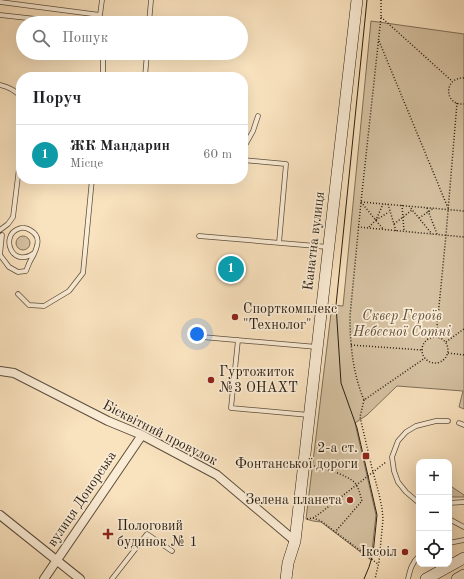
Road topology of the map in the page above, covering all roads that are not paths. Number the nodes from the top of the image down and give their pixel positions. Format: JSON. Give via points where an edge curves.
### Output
{"nodes":[{"id":1,"x":102,"y":0,"type":"edge"},
{"id":2,"x":152,"y":0,"type":"edge"},
{"id":3,"x":357,"y":0,"type":"edge"},
{"id":4,"x":0,"y":2,"type":"edge"},
{"id":5,"x":0,"y":15,"type":"edge"},
{"id":6,"x":151,"y":16,"type":"edge"},
{"id":7,"x":16,"y":17,"type":"edge"},
{"id":8,"x":103,"y":60,"type":"edge"},
{"id":9,"x":146,"y":60,"type":"edge"},
{"id":10,"x":102,"y":72,"type":"edge"},
{"id":11,"x":145,"y":72,"type":"edge"},
{"id":12,"x":0,"y":85,"type":"edge"},
{"id":13,"x":16,"y":91,"type":"edge"},
{"id":14,"x":258,"y":116,"type":"dead end"},
{"id":15,"x":248,"y":140,"type":"edge"},
{"id":16,"x":248,"y":160,"type":"edge"},
{"id":17,"x":17,"y":184,"type":"edge"},
{"id":18,"x":92,"y":184,"type":"edge"},
{"id":19,"x":1,"y":232,"type":"edge"},
{"id":20,"x":199,"y":236,"type":"dead end"},
{"id":21,"x":279,"y":243,"type":"junction"},
{"id":22,"x":8,"y":244,"type":"junction"},
{"id":23,"x":329,"y":247,"type":"junction"},
{"id":24,"x":34,"y":253,"type":"junction"},
{"id":25,"x":0,"y":254,"type":"edge"},
{"id":26,"x":18,"y":294,"type":"dead end"},
{"id":27,"x":202,"y":337,"type":"dead end"},
{"id":28,"x":238,"y":340,"type":"junction"},
{"id":29,"x":317,"y":346,"type":"junction"},
{"id":30,"x":0,"y":371,"type":"edge"},
{"id":31,"x":310,"y":415,"type":"junction"},
{"id":32,"x":448,"y":421,"type":"dead end"},
{"id":33,"x":459,"y":423,"type":"dead end"},
{"id":34,"x":464,"y":425,"type":"edge"},
{"id":35,"x":142,"y":435,"type":"junction"},
{"id":36,"x":416,"y":500,"type":"edge"},
{"id":37,"x":464,"y":502,"type":"edge"},
{"id":38,"x":452,"y":503,"type":"edge"},
{"id":39,"x":0,"y":515,"type":"edge"},
{"id":40,"x":452,"y":521,"type":"edge"},
{"id":41,"x":464,"y":527,"type":"edge"},
{"id":42,"x":464,"y":540,"type":"edge"},
{"id":43,"x":295,"y":541,"type":"junction"},
{"id":44,"x":452,"y":542,"type":"edge"},
{"id":45,"x":172,"y":551,"type":"dead end"},
{"id":46,"x":464,"y":558,"type":"edge"},
{"id":47,"x":416,"y":559,"type":"edge"},
{"id":48,"x":56,"y":560,"type":"junction"},
{"id":49,"x":464,"y":575,"type":"edge"},
{"id":50,"x":44,"y":579,"type":"edge"},
{"id":51,"x":80,"y":579,"type":"edge"},
{"id":52,"x":112,"y":579,"type":"edge"},
{"id":53,"x":286,"y":579,"type":"edge"},
{"id":54,"x":408,"y":579,"type":"edge"},
{"id":55,"x":426,"y":579,"type":"edge"},
{"id":56,"x":457,"y":579,"type":"edge"}],
"edges":[{"from":1,"to":4,"type":"lane","via":[[100,15]]},
{"from":2,"to":6,"type":"lane"},
{"from":3,"to":23,"type":"main road","name":"Канатна вулиця"},
{"from":5,"to":7,"type":"lane"},
{"from":8,"to":10,"type":"lane"},
{"from":9,"to":11,"type":"lane"},
{"from":12,"to":13,"type":"lane"},
{"from":14,"to":15,"type":"lane"},
{"from":16,"to":21,"type":"lane","via":[[286,164]]},
{"from":17,"to":19,"type":"lane","via":[[13,217]]},
{"from":18,"to":26,"type":"lane","via":[[83,273],[69,291],[44,306],[29,305]]},
{"from":19,"to":22,"type":"lane"},
{"from":19,"to":25,"type":"lane"},
{"from":20,"to":21,"type":"lane"},
{"from":21,"to":23,"type":"lane"},
{"from":22,"to":24,"type":"lane","via":[[15,256],[25,258]]},
{"from":22,"to":24,"type":"lane","via":[[14,231],[28,228],[38,239]]},
{"from":23,"to":29,"type":"main road","name":"Канатна вулиця"},
{"from":24,"to":25,"type":"lane","via":[[26,271],[18,272],[9,267]]},
{"from":27,"to":28,"type":"lane"},
{"from":28,"to":29,"type":"lane"},
{"from":28,"to":31,"type":"lane","via":[[231,408]]},
{"from":29,"to":31,"type":"main road","name":"Канатна вулиця"},
{"from":30,"to":35,"type":"street","name":"Бісквітний провулок","via":[[14,373],[108,421]]},
{"from":31,"to":43,"type":"main road","name":"Канатна вулиця"},
{"from":32,"to":36,"type":"lane","via":[[416,426],[398,441],[392,457],[394,471],[398,482]]},
{"from":33,"to":34,"type":"lane"},
{"from":35,"to":43,"type":"street","name":"Бісквітний провулок","via":[[217,475]]},
{"from":35,"to":48,"type":"street","name":"вулиця Донорська"},
{"from":37,"to":38,"type":"lane"},
{"from":39,"to":48,"type":"street"},
{"from":40,"to":41,"type":"lane"},
{"from":42,"to":44,"type":"lane"},
{"from":43,"to":53,"type":"main road","name":"Канатна вулиця"},
{"from":45,"to":52,"type":"lane","via":[[147,534]]},
{"from":46,"to":55,"type":"main road"},
{"from":47,"to":54,"type":"lane"},
{"from":48,"to":50,"type":"street","name":"вулиця Донорська"},
{"from":48,"to":51,"type":"street"},
{"from":49,"to":56,"type":"main road"}]}
